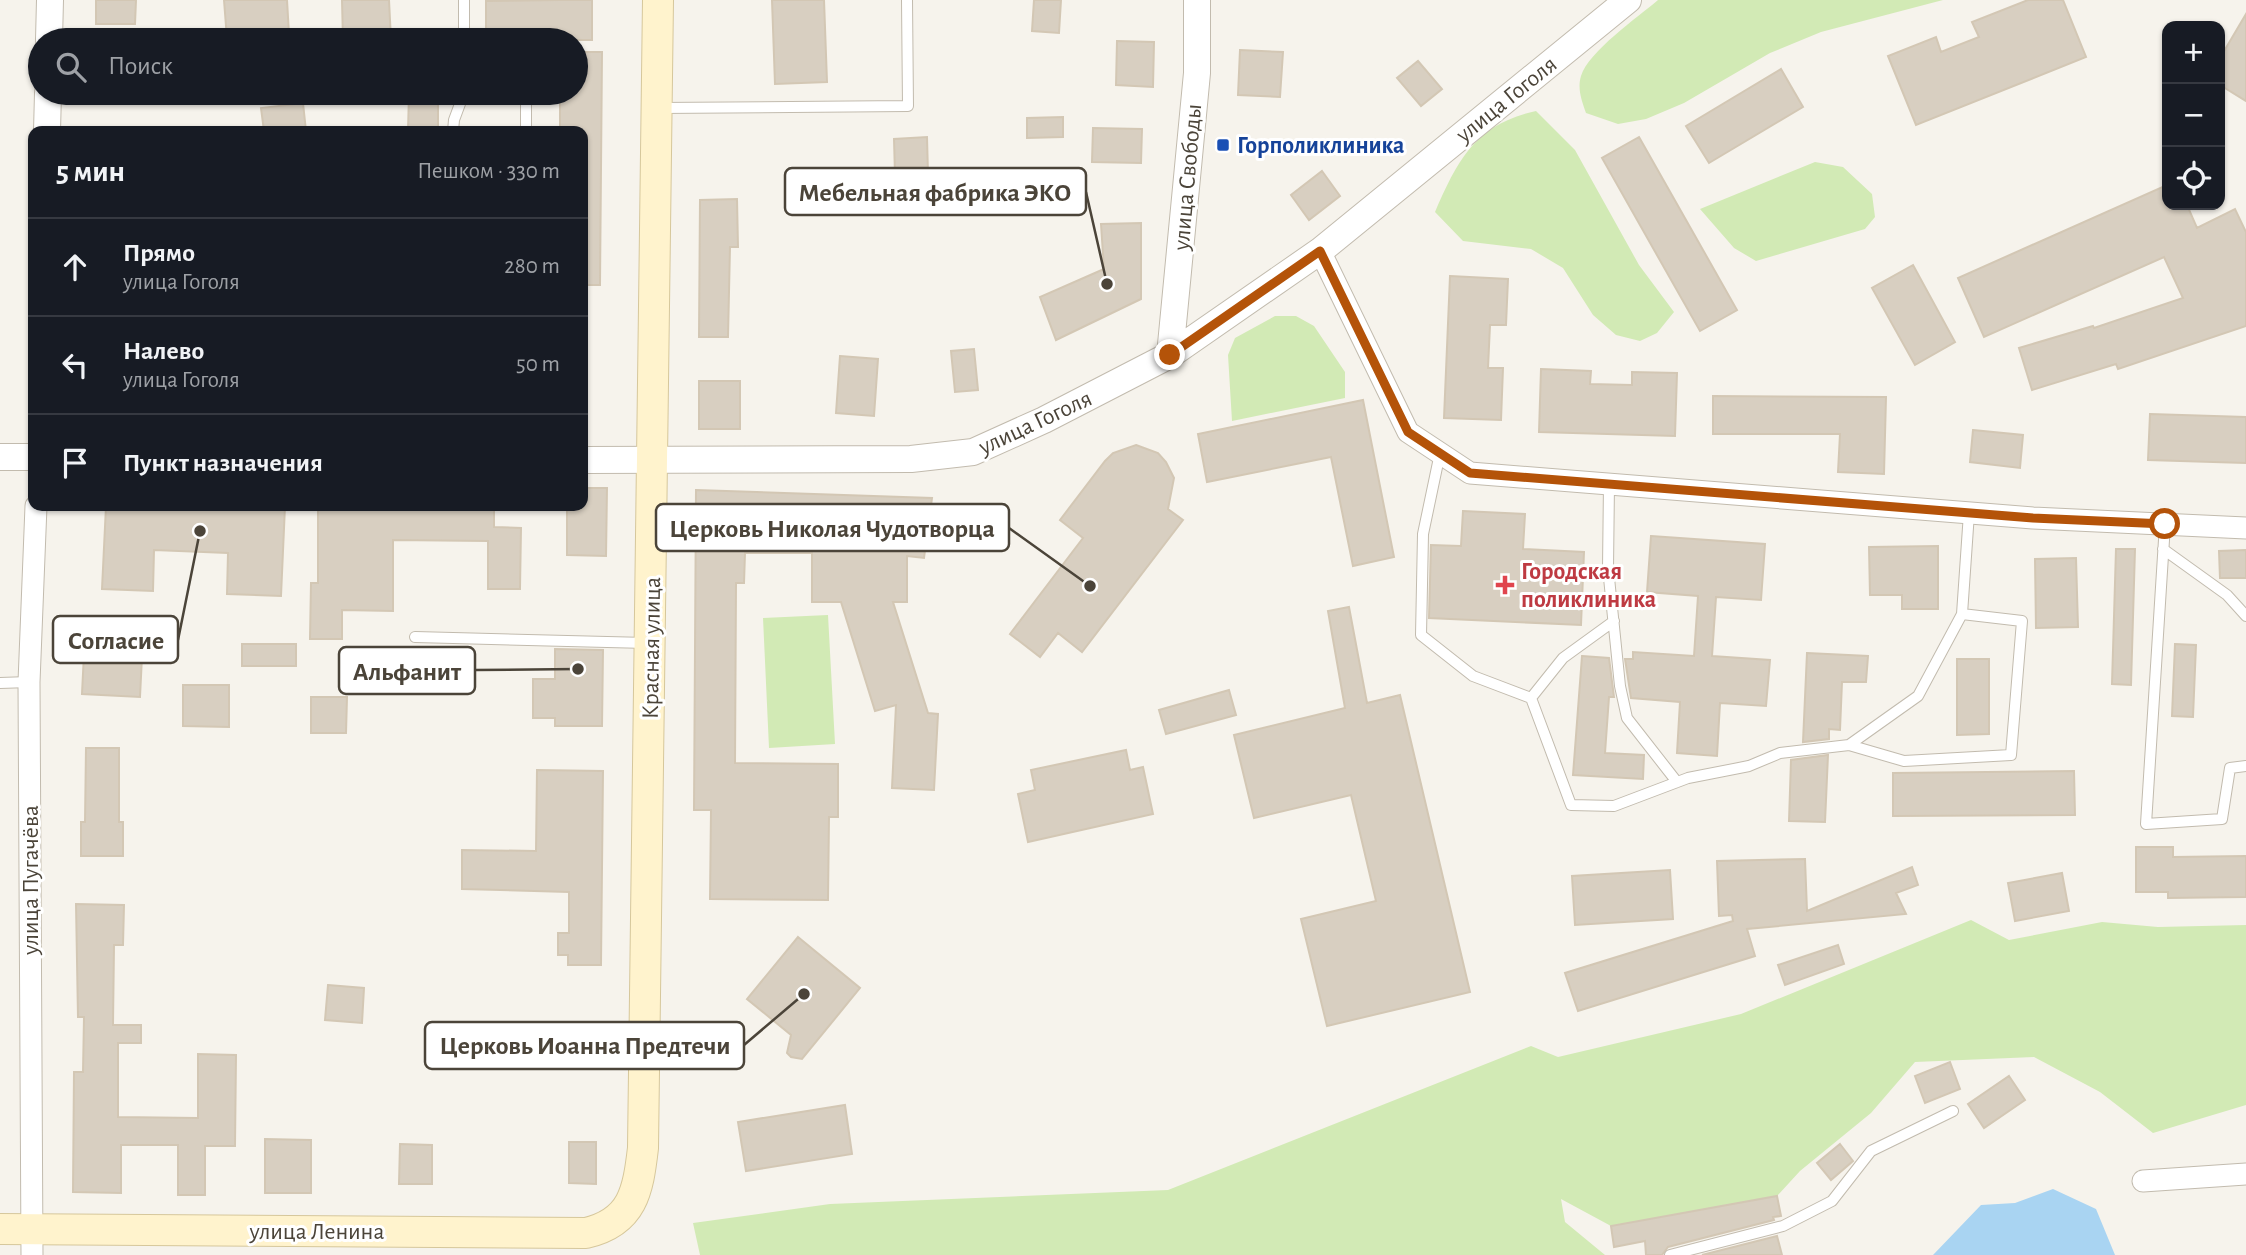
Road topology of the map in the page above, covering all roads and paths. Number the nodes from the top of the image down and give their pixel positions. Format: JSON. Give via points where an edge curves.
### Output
{"nodes":[{"id":1,"x":50,"y":0,"type":"edge"},
{"id":2,"x":464,"y":0,"type":"edge"},
{"id":3,"x":658,"y":0,"type":"edge"},
{"id":4,"x":907,"y":0,"type":"edge"},
{"id":5,"x":1197,"y":0,"type":"edge"},
{"id":6,"x":1628,"y":0,"type":"edge"},
{"id":7,"x":49,"y":28,"type":"edge"},
{"id":8,"x":464,"y":28,"type":"edge"},
{"id":9,"x":48,"y":105,"type":"edge"},
{"id":10,"x":460,"y":105,"type":"edge"},
{"id":11,"x":526,"y":105,"type":"edge"},
{"id":12,"x":657,"y":108,"type":"junction"},
{"id":13,"x":47,"y":126,"type":"edge"},
{"id":14,"x":453,"y":126,"type":"edge"},
{"id":15,"x":526,"y":126,"type":"edge"},
{"id":16,"x":1320,"y":251,"type":"junction"},
{"id":17,"x":1170,"y":355,"type":"junction"},
{"id":18,"x":1440,"y":453,"type":"junction"},
{"id":19,"x":0,"y":457,"type":"edge"},
{"id":20,"x":28,"y":457,"type":"edge"},
{"id":21,"x":588,"y":460,"type":"edge"},
{"id":22,"x":653,"y":460,"type":"junction"},
{"id":23,"x":1609,"y":484,"type":"junction"},
{"id":24,"x":36,"y":511,"type":"edge"},
{"id":25,"x":1969,"y":513,"type":"junction"},
{"id":26,"x":2165,"y":524,"type":"junction"},
{"id":27,"x":2246,"y":528,"type":"edge"},
{"id":28,"x":2163,"y":549,"type":"junction"},
{"id":29,"x":1962,"y":614,"type":"junction"},
{"id":30,"x":2246,"y":616,"type":"edge"},
{"id":31,"x":1614,"y":621,"type":"junction"},
{"id":32,"x":415,"y":637,"type":"dead end"},
{"id":33,"x":651,"y":643,"type":"junction"},
{"id":34,"x":29,"y":682,"type":"junction"},
{"id":35,"x":0,"y":683,"type":"edge"},
{"id":36,"x":1531,"y":698,"type":"junction"},
{"id":37,"x":1849,"y":745,"type":"junction"},
{"id":38,"x":2246,"y":766,"type":"edge"},
{"id":39,"x":1677,"y":782,"type":"junction"},
{"id":40,"x":1952,"y":1111,"type":"dead end"},
{"id":41,"x":2246,"y":1174,"type":"edge"},
{"id":42,"x":2143,"y":1181,"type":"dead end"},
{"id":43,"x":627,"y":1210,"type":"joint"},
{"id":44,"x":0,"y":1229,"type":"edge"},
{"id":45,"x":33,"y":1242,"type":"edge"},
{"id":46,"x":1670,"y":1255,"type":"edge"}],
"edges":[{"from":1,"to":7,"type":"street"},
{"from":2,"to":8,"type":"lane"},
{"from":3,"to":12,"type":"main road","name":"Красная улица"},
{"from":4,"to":12,"type":"lane","via":[[908,106]]},
{"from":5,"to":17,"type":"street","name":"улица Свободы","via":[[1197,74]]},
{"from":6,"to":16,"type":"street","name":"улица Гоголя"},
{"from":9,"to":13,"type":"street"},
{"from":10,"to":14,"type":"lane"},
{"from":11,"to":15,"type":"lane"},
{"from":12,"to":22,"type":"main road","name":"Красная улица"},
{"from":16,"to":17,"type":"street","name":"улица Гоголя"},
{"from":16,"to":18,"type":"street","via":[[1408,432]]},
{"from":17,"to":22,"type":"street","name":"улица Гоголя","via":[[973,452],[911,459]]},
{"from":18,"to":23,"type":"street","via":[[1470,473]]},
{"from":18,"to":36,"type":"lane","via":[[1423,534],[1421,635],[1474,676]]},
{"from":19,"to":20,"type":"street"},
{"from":21,"to":22,"type":"street","name":"улица Гоголя"},
{"from":22,"to":33,"type":"main road","name":"Красная улица"},
{"from":23,"to":25,"type":"street"},
{"from":23,"to":31,"type":"lane","via":[[1608,568]]},
{"from":24,"to":34,"type":"street","name":"улица Пугачёва"},
{"from":25,"to":26,"type":"street"},
{"from":25,"to":29,"type":"lane"},
{"from":26,"to":27,"type":"street"},
{"from":26,"to":28,"type":"lane"},
{"from":28,"to":30,"type":"lane","via":[[2227,595]]},
{"from":28,"to":38,"type":"lane","via":[[2146,824],[2222,819],[2230,768]]},
{"from":29,"to":37,"type":"lane","via":[[1918,696]]},
{"from":29,"to":37,"type":"lane","via":[[2022,621],[2011,755],[1904,761]]},
{"from":31,"to":36,"type":"lane","via":[[1563,658]]},
{"from":31,"to":39,"type":"lane","via":[[1628,718]]},
{"from":32,"to":33,"type":"lane"},
{"from":33,"to":43,"type":"main road","name":"Красная улица","via":[[643,1148],[636,1191]]},
{"from":34,"to":35,"type":"lane"},
{"from":34,"to":45,"type":"street","name":"улица Пугачёва"},
{"from":36,"to":39,"type":"lane","via":[[1571,805],[1614,806]]},
{"from":37,"to":39,"type":"lane","via":[[1780,753],[1749,766]]},
{"from":40,"to":46,"type":"lane","via":[[1871,1151],[1832,1201],[1783,1226]]},
{"from":41,"to":42,"type":"street"},
{"from":43,"to":45,"type":"main road","name":"улица Ленина","via":[[602,1230],[586,1233]]},
{"from":44,"to":45,"type":"main road","name":"улица Ленина"}]}
